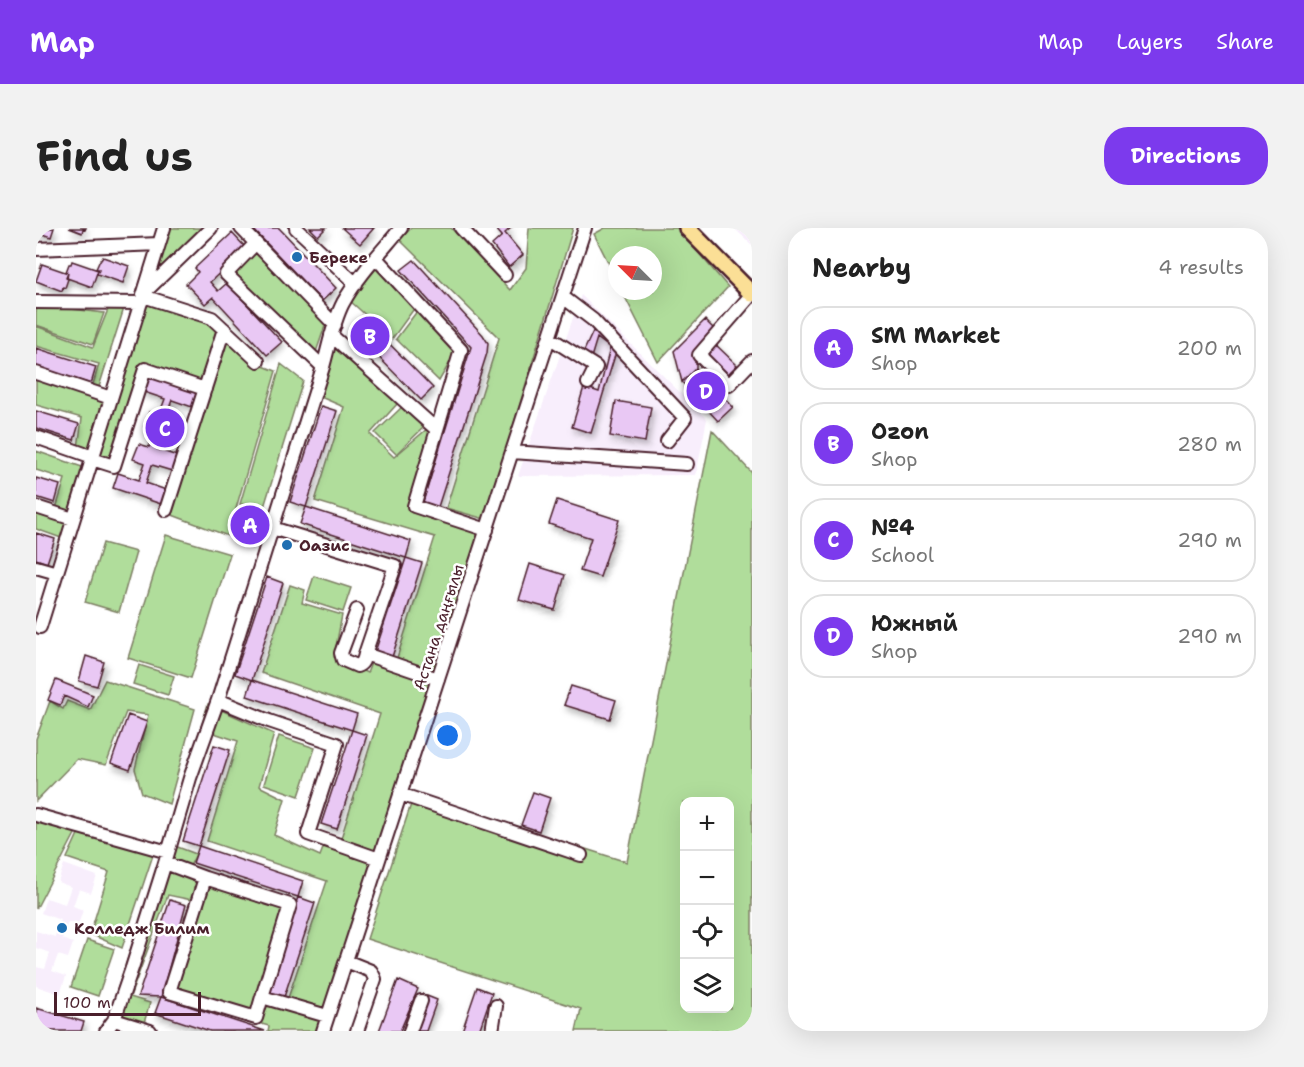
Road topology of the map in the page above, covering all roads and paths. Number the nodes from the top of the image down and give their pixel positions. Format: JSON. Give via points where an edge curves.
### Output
{"nodes":[{"id":1,"x":164,"y":228,"type":"edge"},
{"id":2,"x":211,"y":228,"type":"edge"},
{"id":3,"x":241,"y":228,"type":"edge"},
{"id":4,"x":296,"y":228,"type":"edge"},
{"id":5,"x":401,"y":228,"type":"edge"},
{"id":6,"x":461,"y":228,"type":"edge"},
{"id":7,"x":687,"y":228,"type":"edge"},
{"id":8,"x":588,"y":230,"type":"edge"},
{"id":9,"x":159,"y":244,"type":"junction"},
{"id":10,"x":255,"y":244,"type":"junction"},
{"id":11,"x":36,"y":249,"type":"edge"},
{"id":12,"x":376,"y":258,"type":"junction"},
{"id":13,"x":505,"y":275,"type":"dead end"},
{"id":14,"x":356,"y":284,"type":"junction"},
{"id":15,"x":752,"y":294,"type":"edge"},
{"id":16,"x":143,"y":297,"type":"junction"},
{"id":17,"x":563,"y":297,"type":"junction"},
{"id":18,"x":36,"y":302,"type":"edge"},
{"id":19,"x":224,"y":329,"type":"junction"},
{"id":20,"x":333,"y":330,"type":"junction"},
{"id":21,"x":550,"y":338,"type":"junction"},
{"id":22,"x":258,"y":361,"type":"dead end"},
{"id":23,"x":752,"y":361,"type":"edge"},
{"id":24,"x":323,"y":366,"type":"junction"},
{"id":25,"x":36,"y":373,"type":"edge"},
{"id":26,"x":588,"y":383,"type":"dead end"},
{"id":27,"x":205,"y":389,"type":"junction"},
{"id":28,"x":111,"y":398,"type":"junction"},
{"id":29,"x":437,"y":430,"type":"junction"},
{"id":30,"x":36,"y":437,"type":"edge"},
{"id":31,"x":667,"y":441,"type":"dead end"},
{"id":32,"x":512,"y":452,"type":"junction"},
{"id":33,"x":92,"y":458,"type":"junction"},
{"id":34,"x":687,"y":464,"type":"dead end"},
{"id":35,"x":36,"y":507,"type":"edge"},
{"id":36,"x":166,"y":510,"type":"dead end"},
{"id":37,"x":73,"y":519,"type":"junction"},
{"id":38,"x":272,"y":528,"type":"junction"},
{"id":39,"x":487,"y":530,"type":"junction"},
{"id":40,"x":36,"y":567,"type":"edge"},
{"id":41,"x":57,"y":573,"type":"junction"},
{"id":42,"x":357,"y":610,"type":"dead end"},
{"id":43,"x":40,"y":627,"type":"dead end"},
{"id":44,"x":365,"y":654,"type":"junction"},
{"id":45,"x":438,"y":679,"type":"junction"},
{"id":46,"x":218,"y":700,"type":"junction"},
{"id":47,"x":400,"y":794,"type":"junction"},
{"id":48,"x":36,"y":815,"type":"edge"},
{"id":49,"x":581,"y":855,"type":"dead end"},
{"id":50,"x":167,"y":857,"type":"junction"},
{"id":51,"x":379,"y":859,"type":"junction"},
{"id":52,"x":205,"y":878,"type":"junction"},
{"id":53,"x":346,"y":961,"type":"junction"},
{"id":54,"x":262,"y":997,"type":"junction"},
{"id":55,"x":422,"y":1001,"type":"dead end"},
{"id":56,"x":496,"y":1006,"type":"dead end"},
{"id":57,"x":327,"y":1016,"type":"junction"},
{"id":58,"x":114,"y":1020,"type":"junction"},
{"id":59,"x":106,"y":1031,"type":"edge"},
{"id":60,"x":150,"y":1031,"type":"edge"},
{"id":61,"x":322,"y":1031,"type":"edge"},
{"id":62,"x":357,"y":1031,"type":"edge"},
{"id":63,"x":410,"y":1031,"type":"edge"},
{"id":64,"x":492,"y":1031,"type":"edge"}],
"edges":[{"from":1,"to":9,"type":"street"},
{"from":2,"to":16,"type":"street"},
{"from":3,"to":10,"type":"street"},
{"from":4,"to":14,"type":"street"},
{"from":5,"to":12,"type":"street"},
{"from":6,"to":13,"type":"street"},
{"from":7,"to":15,"type":"main road"},
{"from":8,"to":17,"type":"street","name":"Астана даңғылы"},
{"from":9,"to":11,"type":"street"},
{"from":9,"to":16,"type":"street"},
{"from":10,"to":20,"type":"street"},
{"from":10,"to":24,"type":"street","via":[[226,274]]},
{"from":12,"to":14,"type":"street"},
{"from":12,"to":29,"type":"street","via":[[461,350]]},
{"from":14,"to":20,"type":"street","via":[[342,304]]},
{"from":15,"to":23,"type":"street","via":[[699,355],[729,385]]},
{"from":16,"to":18,"type":"street"},
{"from":16,"to":19,"type":"street","via":[[212,318]]},
{"from":16,"to":28,"type":"street"},
{"from":17,"to":21,"type":"street","name":"Астана даңғылы"},
{"from":17,"to":31,"type":"street","via":[[592,320],[685,418]]},
{"from":19,"to":22,"type":"street"},
{"from":19,"to":27,"type":"street"},
{"from":20,"to":24,"type":"street"},
{"from":20,"to":29,"type":"street"},
{"from":21,"to":26,"type":"street","via":[[596,367]]},
{"from":21,"to":32,"type":"street","name":"Астана даңғылы"},
{"from":24,"to":38,"type":"street"},
{"from":25,"to":28,"type":"street"},
{"from":27,"to":33,"type":"street","via":[[145,369],[114,466]]},
{"from":27,"to":36,"type":"street"},
{"from":28,"to":33,"type":"street"},
{"from":29,"to":39,"type":"street","via":[[414,506]]},
{"from":30,"to":33,"type":"street"},
{"from":32,"to":34,"type":"street"},
{"from":32,"to":39,"type":"street","name":"Астана даңғылы"},
{"from":33,"to":37,"type":"street"},
{"from":35,"to":37,"type":"street"},
{"from":37,"to":41,"type":"street"},
{"from":38,"to":44,"type":"street","via":[[395,566]]},
{"from":38,"to":46,"type":"street"},
{"from":39,"to":45,"type":"street","name":"Астана даңғылы"},
{"from":40,"to":41,"type":"street"},
{"from":41,"to":43,"type":"street"},
{"from":42,"to":44,"type":"street","via":[[341,653],[343,660],[357,666]]},
{"from":44,"to":45,"type":"street"},
{"from":45,"to":47,"type":"street","name":"Астана даңғылы"},
{"from":46,"to":50,"type":"street"},
{"from":46,"to":51,"type":"street","via":[[337,744],[308,834]]},
{"from":47,"to":49,"type":"street"},
{"from":47,"to":51,"type":"street","name":"Астана даңғылы"},
{"from":48,"to":50,"type":"street"},
{"from":50,"to":52,"type":"street"},
{"from":50,"to":58,"type":"street"},
{"from":51,"to":53,"type":"street","name":"Астана даңғылы"},
{"from":52,"to":54,"type":"street","via":[[290,905]]},
{"from":52,"to":54,"type":"street","via":[[169,992],[256,1018]]},
{"from":53,"to":57,"type":"street","name":"Астана даңғылы"},
{"from":53,"to":62,"type":"street","via":[[371,971],[375,978]]},
{"from":54,"to":57,"type":"street"},
{"from":55,"to":63,"type":"street"},
{"from":56,"to":64,"type":"street"},
{"from":57,"to":61,"type":"street","name":"Астана даңғылы"},
{"from":58,"to":59,"type":"street"},
{"from":58,"to":60,"type":"street"}]}
